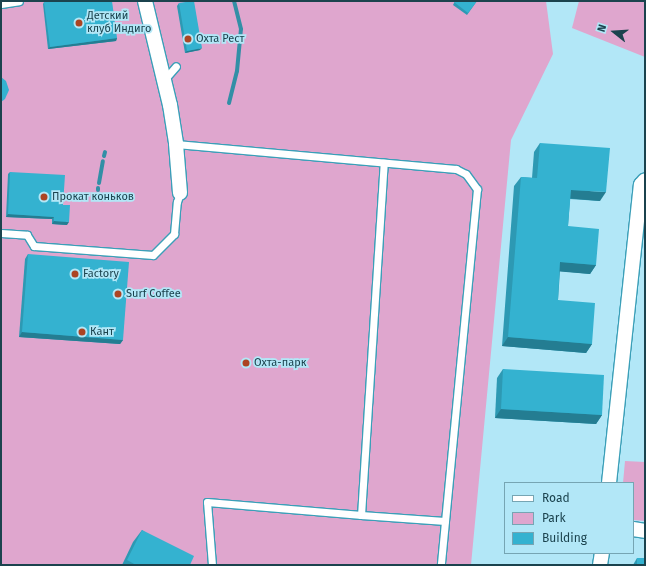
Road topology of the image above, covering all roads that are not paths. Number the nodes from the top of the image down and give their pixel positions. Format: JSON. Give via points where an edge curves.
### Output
{"nodes":[{"id":1,"x":19,"y":1,"type":"edge"},
{"id":2,"x":145,"y":1,"type":"edge"},
{"id":3,"x":1,"y":4,"type":"edge"},
{"id":4,"x":176,"y":66,"type":"dead end"},
{"id":5,"x":164,"y":80,"type":"junction"},
{"id":6,"x":176,"y":144,"type":"junction"},
{"id":7,"x":384,"y":163,"type":"junction"},
{"id":8,"x":645,"y":180,"type":"edge"},
{"id":9,"x":180,"y":193,"type":"joint"},
{"id":10,"x":1,"y":233,"type":"edge"},
{"id":11,"x":609,"y":482,"type":"edge"},
{"id":12,"x":361,"y":515,"type":"junction"},
{"id":13,"x":445,"y":521,"type":"junction"},
{"id":14,"x":634,"y":529,"type":"edge"},
{"id":15,"x":645,"y":531,"type":"edge"},
{"id":16,"x":602,"y":554,"type":"edge"},
{"id":17,"x":212,"y":565,"type":"edge"},
{"id":18,"x":441,"y":565,"type":"edge"},
{"id":19,"x":600,"y":565,"type":"edge"}],
"edges":[{"from":1,"to":3,"type":"lane"},
{"from":2,"to":5,"type":"street"},
{"from":4,"to":5,"type":"lane"},
{"from":5,"to":6,"type":"street"},
{"from":6,"to":7,"type":"lane"},
{"from":6,"to":9,"type":"street"},
{"from":7,"to":12,"type":"lane"},
{"from":7,"to":13,"type":"lane","via":[[456,169],[466,174],[477,189]]},
{"from":8,"to":11,"type":"street","via":[[641,185]]},
{"from":9,"to":10,"type":"lane","via":[[174,234],[153,255],[34,246],[27,235]]},
{"from":12,"to":13,"type":"lane"},
{"from":12,"to":17,"type":"lane","via":[[207,502]]},
{"from":13,"to":18,"type":"lane"},
{"from":14,"to":15,"type":"street"},
{"from":16,"to":19,"type":"street"}]}
